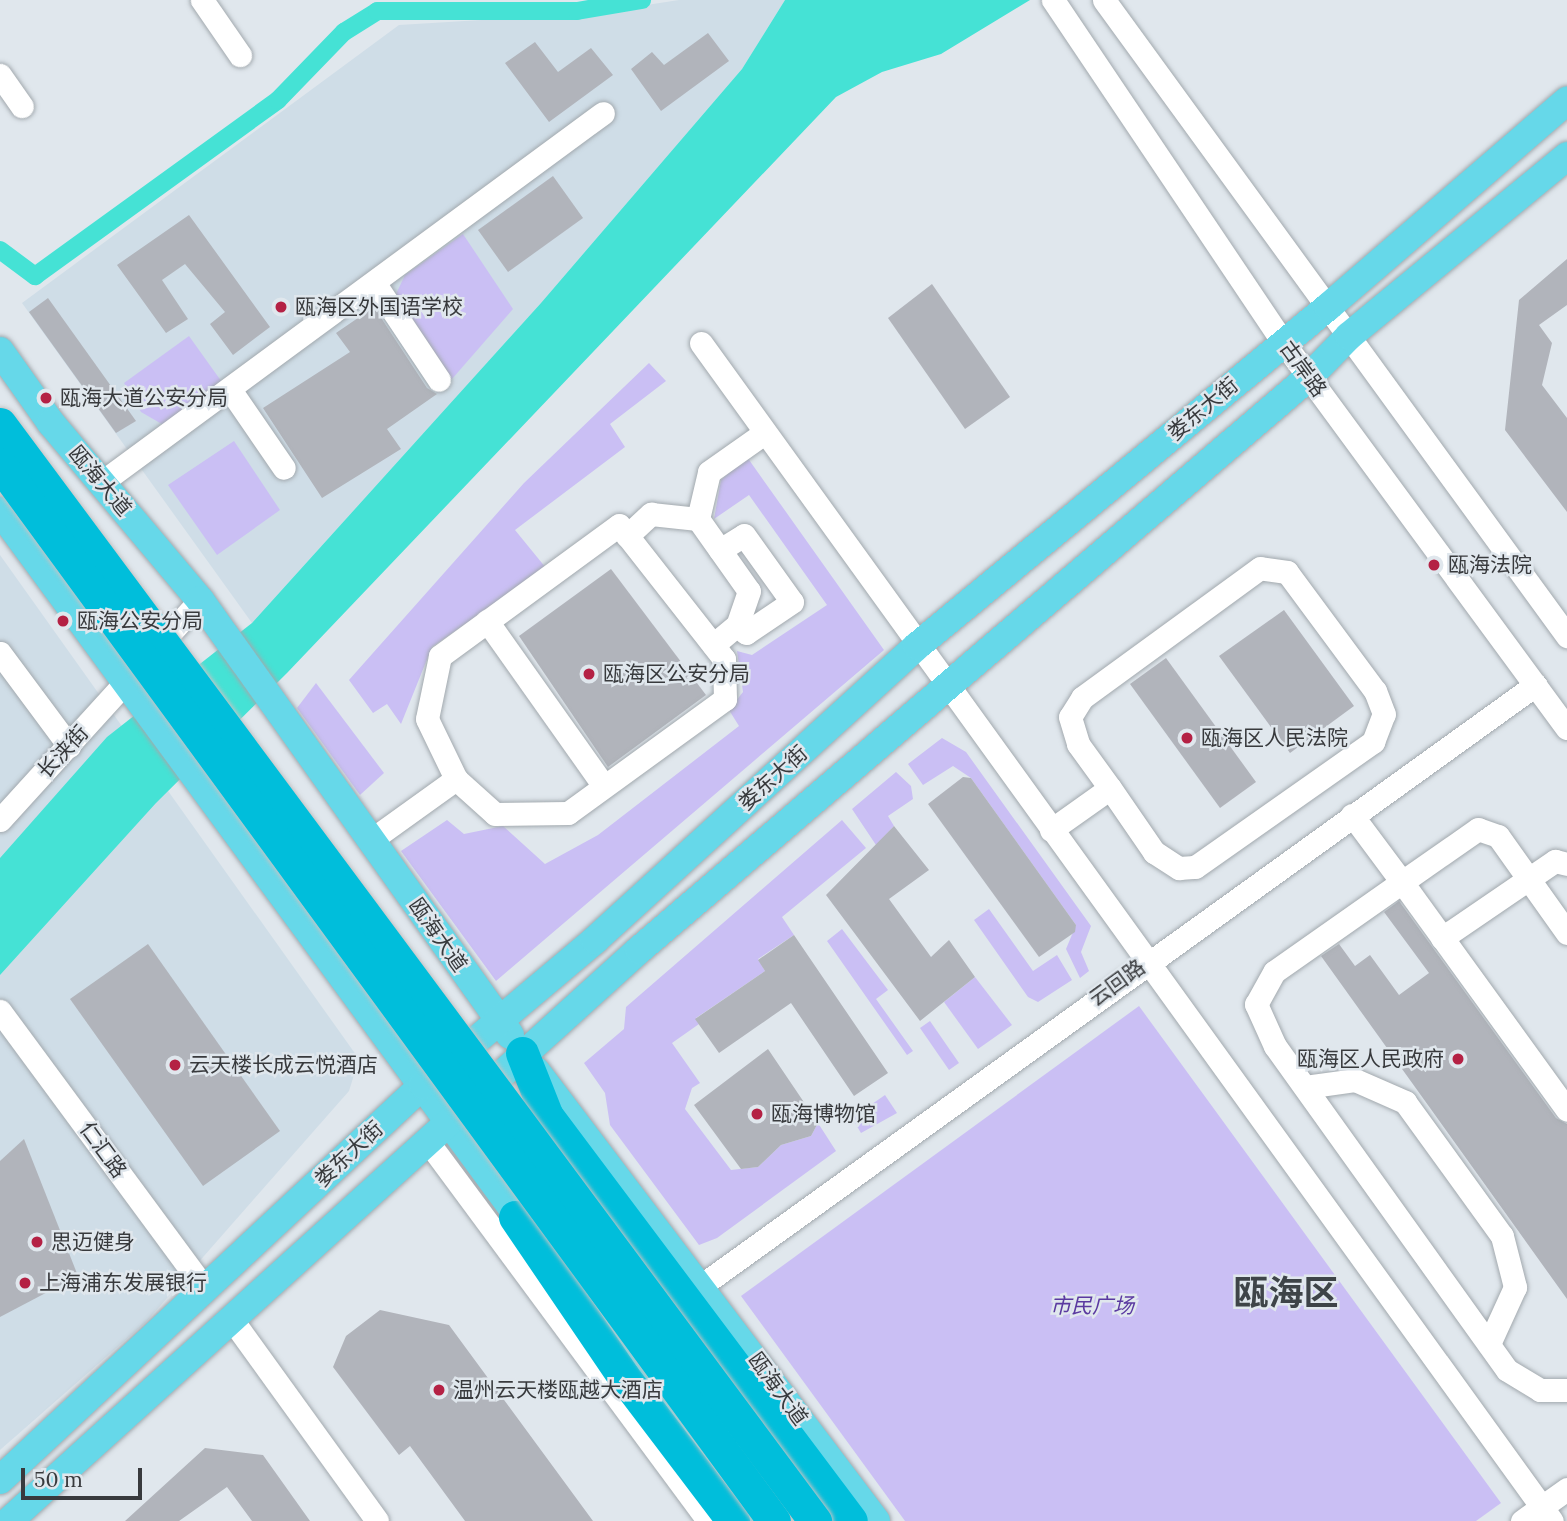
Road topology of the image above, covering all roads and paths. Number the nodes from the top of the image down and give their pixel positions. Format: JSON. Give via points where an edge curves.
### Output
{"nodes":[{"id":1,"x":202,"y":0,"type":"edge"},
{"id":2,"x":1053,"y":0,"type":"edge"},
{"id":3,"x":1104,"y":0,"type":"edge"},
{"id":4,"x":240,"y":55,"type":"dead end"},
{"id":5,"x":0,"y":75,"type":"edge"},
{"id":6,"x":1567,"y":101,"type":"edge"},
{"id":7,"x":22,"y":106,"type":"dead end"},
{"id":8,"x":603,"y":113,"type":"dead end"},
{"id":9,"x":1567,"y":156,"type":"edge"},
{"id":10,"x":374,"y":284,"type":"junction"},
{"id":11,"x":1328,"y":307,"type":"junction"},
{"id":12,"x":1349,"y":336,"type":"junction"},
{"id":13,"x":1283,"y":342,"type":"junction"},
{"id":14,"x":701,"y":344,"type":"dead end"},
{"id":15,"x":0,"y":351,"type":"edge"},
{"id":16,"x":1309,"y":377,"type":"junction"},
{"id":17,"x":439,"y":380,"type":"dead end"},
{"id":18,"x":231,"y":391,"type":"junction"},
{"id":19,"x":0,"y":424,"type":"edge"},
{"id":20,"x":764,"y":433,"type":"junction"},
{"id":21,"x":0,"y":464,"type":"edge"},
{"id":22,"x":284,"y":468,"type":"dead end"},
{"id":23,"x":102,"y":482,"type":"junction"},
{"id":24,"x":0,"y":511,"type":"edge"},
{"id":25,"x":698,"y":519,"type":"junction"},
{"id":26,"x":627,"y":536,"type":"junction"},
{"id":27,"x":720,"y":550,"type":"junction"},
{"id":28,"x":200,"y":600,"type":"junction"},
{"id":29,"x":487,"y":621,"type":"junction"},
{"id":30,"x":737,"y":625,"type":"junction"},
{"id":31,"x":1567,"y":636,"type":"edge"},
{"id":32,"x":713,"y":645,"type":"junction"},
{"id":33,"x":917,"y":646,"type":"junction"},
{"id":34,"x":0,"y":653,"type":"edge"},
{"id":35,"x":127,"y":683,"type":"junction"},
{"id":36,"x":945,"y":684,"type":"junction"},
{"id":37,"x":1535,"y":685,"type":"junction"},
{"id":38,"x":1567,"y":728,"type":"edge"},
{"id":39,"x":69,"y":746,"type":"junction"},
{"id":40,"x":456,"y":779,"type":"junction"},
{"id":41,"x":604,"y":786,"type":"junction"},
{"id":42,"x":1110,"y":788,"type":"junction"},
{"id":43,"x":1352,"y":815,"type":"junction"},
{"id":44,"x":0,"y":820,"type":"edge"},
{"id":45,"x":1051,"y":830,"type":"junction"},
{"id":46,"x":371,"y":840,"type":"junction"},
{"id":47,"x":1567,"y":864,"type":"edge"},
{"id":48,"x":1528,"y":878,"type":"junction"},
{"id":49,"x":1402,"y":882,"type":"junction"},
{"id":50,"x":1567,"y":933,"type":"edge"},
{"id":51,"x":1442,"y":938,"type":"junction"},
{"id":52,"x":1146,"y":962,"type":"junction"},
{"id":53,"x":0,"y":1012,"type":"edge"},
{"id":54,"x":499,"y":1021,"type":"junction"},
{"id":55,"x":522,"y":1053,"type":"junction"},
{"id":56,"x":423,"y":1085,"type":"junction"},
{"id":57,"x":1305,"y":1087,"type":"junction"},
{"id":58,"x":1567,"y":1110,"type":"edge"},
{"id":59,"x":450,"y":1121,"type":"junction"},
{"id":60,"x":428,"y":1142,"type":"junction"},
{"id":61,"x":515,"y":1217,"type":"junction"},
{"id":62,"x":702,"y":1285,"type":"junction"},
{"id":63,"x":205,"y":1289,"type":"junction"},
{"id":64,"x":233,"y":1321,"type":"junction"},
{"id":65,"x":1489,"y":1344,"type":"junction"},
{"id":66,"x":1567,"y":1390,"type":"edge"},
{"id":67,"x":0,"y":1479,"type":"edge"},
{"id":68,"x":1567,"y":1489,"type":"edge"},
{"id":69,"x":1547,"y":1514,"type":"edge"},
{"id":70,"x":9,"y":1521,"type":"edge"},
{"id":71,"x":377,"y":1521,"type":"edge"},
{"id":72,"x":708,"y":1521,"type":"edge"},
{"id":73,"x":733,"y":1521,"type":"edge"},
{"id":74,"x":753,"y":1521,"type":"edge"},
{"id":75,"x":774,"y":1521,"type":"edge"},
{"id":76,"x":815,"y":1521,"type":"edge"},
{"id":77,"x":851,"y":1521,"type":"edge"},
{"id":78,"x":876,"y":1521,"type":"edge"},
{"id":79,"x":1522,"y":1521,"type":"edge"}],
"edges":[{"from":1,"to":4,"type":"street"},
{"from":2,"to":13,"type":"street","name":"古岸路"},
{"from":3,"to":11,"type":"street"},
{"from":5,"to":7,"type":"street"},
{"from":6,"to":11,"type":"main road","name":"娄东大街"},
{"from":8,"to":10,"type":"street"},
{"from":9,"to":12,"type":"main road","name":"娄东大街"},
{"from":10,"to":17,"type":"street"},
{"from":10,"to":18,"type":"street"},
{"from":11,"to":12,"type":"street"},
{"from":11,"to":13,"type":"main road","name":"娄东大街"},
{"from":12,"to":16,"type":"main road","name":"娄东大街"},
{"from":12,"to":31,"type":"street"},
{"from":13,"to":16,"type":"street","name":"古岸路"},
{"from":13,"to":33,"type":"main road","name":"娄东大街"},
{"from":14,"to":20,"type":"street"},
{"from":15,"to":23,"type":"main road","name":"瓯海大道"},
{"from":16,"to":36,"type":"main road","name":"娄东大街"},
{"from":16,"to":37,"type":"street","name":"古岸路"},
{"from":18,"to":22,"type":"street"},
{"from":18,"to":23,"type":"street"},
{"from":19,"to":76,"type":"highway","name":"瓯海大道","bridge":true},
{"from":20,"to":25,"type":"street","via":[[709,472]]},
{"from":20,"to":33,"type":"street"},
{"from":21,"to":75,"type":"highway","bridge":true},
{"from":23,"to":28,"type":"main road","name":"瓯海大道"},
{"from":24,"to":35,"type":"main road"},
{"from":25,"to":26,"type":"street","via":[[651,514]]},
{"from":25,"to":27,"type":"street"},
{"from":26,"to":29,"type":"street","via":[[619,526]]},
{"from":26,"to":32,"type":"street"},
{"from":27,"to":30,"type":"street","via":[[749,591]]},
{"from":27,"to":30,"type":"street","via":[[744,534],[792,602],[746,633]]},
{"from":28,"to":35,"type":"street","name":"长浃街"},
{"from":28,"to":46,"type":"main road","name":"瓯海大道"},
{"from":29,"to":40,"type":"street","via":[[440,656],[427,719]]},
{"from":29,"to":41,"type":"street"},
{"from":30,"to":32,"type":"street"},
{"from":32,"to":41,"type":"street","via":[[724,659],[725,699]]},
{"from":33,"to":36,"type":"street"},
{"from":33,"to":54,"type":"main road","name":"娄东大街"},
{"from":34,"to":39,"type":"street"},
{"from":35,"to":39,"type":"street","name":"长浃街"},
{"from":35,"to":56,"type":"main road"},
{"from":36,"to":45,"type":"street"},
{"from":36,"to":55,"type":"main road","name":"娄东大街"},
{"from":37,"to":38,"type":"street","name":"古岸路"},
{"from":37,"to":43,"type":"street","name":"云回路"},
{"from":39,"to":44,"type":"street","name":"长浃街"},
{"from":40,"to":41,"type":"street","via":[[495,814],[568,813]]},
{"from":40,"to":46,"type":"street"},
{"from":42,"to":42,"type":"street","via":[[1154,852],[1179,868],[1195,867],[1373,742],[1384,714],[1375,691],[1287,572],[1260,568],[1076,707],[1070,717],[1078,744]]},
{"from":42,"to":45,"type":"street"},
{"from":43,"to":49,"type":"street"},
{"from":43,"to":52,"type":"street","name":"云回路"},
{"from":45,"to":52,"type":"street"},
{"from":46,"to":54,"type":"main road","name":"瓯海大道"},
{"from":47,"to":48,"type":"street","via":[[1555,861]]},
{"from":48,"to":49,"type":"street","via":[[1498,836],[1478,829]]},
{"from":48,"to":50,"type":"street"},
{"from":48,"to":51,"type":"street"},
{"from":49,"to":51,"type":"street"},
{"from":49,"to":57,"type":"street","via":[[1274,972],[1256,1004],[1275,1046]]},
{"from":51,"to":58,"type":"street"},
{"from":52,"to":62,"type":"street","name":"云回路"},
{"from":52,"to":69,"type":"street"},
{"from":53,"to":63,"type":"street","name":"仁汇路"},
{"from":54,"to":55,"type":"main road","name":"瓯海大道"},
{"from":54,"to":56,"type":"main road","name":"娄东大街"},
{"from":55,"to":59,"type":"main road","name":"娄东大街"},
{"from":55,"to":62,"type":"main road","name":"瓯海大道"},
{"from":55,"to":77,"type":"highway","via":[[547,1116]]},
{"from":56,"to":59,"type":"main road"},
{"from":56,"to":63,"type":"main road","name":"娄东大街"},
{"from":57,"to":65,"type":"street"},
{"from":57,"to":65,"type":"street","via":[[1355,1080],[1405,1101],[1494,1225],[1516,1287]]},
{"from":59,"to":60,"type":"main road","name":"娄东大街"},
{"from":59,"to":61,"type":"main road"},
{"from":60,"to":64,"type":"main road","name":"娄东大街"},
{"from":60,"to":72,"type":"street"},
{"from":61,"to":73,"type":"highway","via":[[623,1376]]},
{"from":61,"to":74,"type":"main road","via":[[573,1278]]},
{"from":62,"to":78,"type":"main road","name":"瓯海大道"},
{"from":63,"to":67,"type":"main road","name":"娄东大街"},
{"from":64,"to":70,"type":"main road","name":"娄东大街"},
{"from":64,"to":71,"type":"street"},
{"from":65,"to":66,"type":"street","via":[[1507,1370],[1540,1390]]},
{"from":68,"to":69,"type":"street"},
{"from":69,"to":79,"type":"street"}]}
